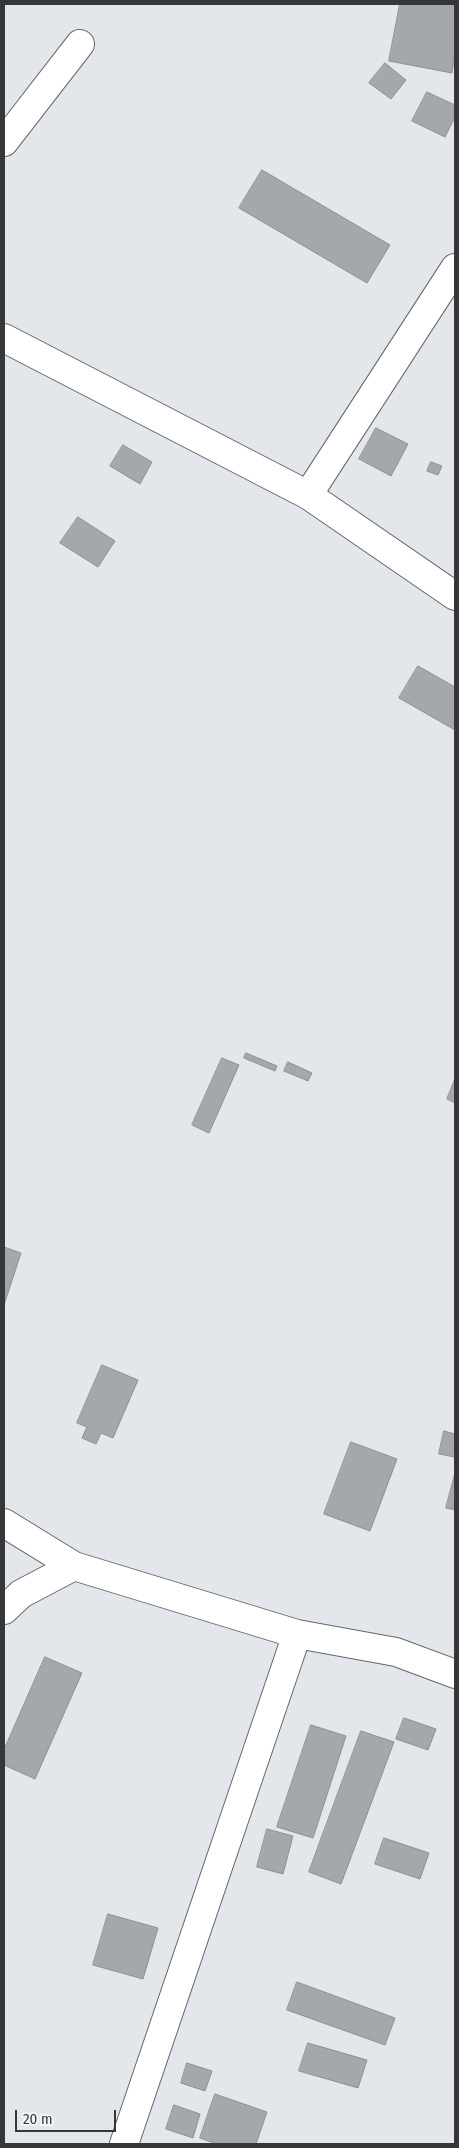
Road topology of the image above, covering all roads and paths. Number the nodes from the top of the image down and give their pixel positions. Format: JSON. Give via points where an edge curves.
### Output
{"nodes":[{"id":1,"x":80,"y":44,"type":"dead end"},
{"id":2,"x":4,"y":142,"type":"edge"},
{"id":3,"x":455,"y":268,"type":"edge"},
{"id":4,"x":4,"y":338,"type":"edge"},
{"id":5,"x":308,"y":495,"type":"junction"},
{"id":6,"x":455,"y":596,"type":"edge"},
{"id":7,"x":4,"y":1523,"type":"edge"},
{"id":8,"x":74,"y":1566,"type":"junction"},
{"id":9,"x":4,"y":1610,"type":"edge"},
{"id":10,"x":297,"y":1634,"type":"junction"},
{"id":11,"x":455,"y":1674,"type":"edge"},
{"id":12,"x":124,"y":2144,"type":"edge"}],
"edges":[{"from":1,"to":2,"type":"street"},
{"from":3,"to":5,"type":"street"},
{"from":4,"to":5,"type":"street"},
{"from":5,"to":6,"type":"street"},
{"from":7,"to":8,"type":"street"},
{"from":8,"to":9,"type":"street","via":[[21,1594]]},
{"from":8,"to":10,"type":"street"},
{"from":10,"to":11,"type":"street","via":[[396,1652]]},
{"from":10,"to":12,"type":"street"}]}
